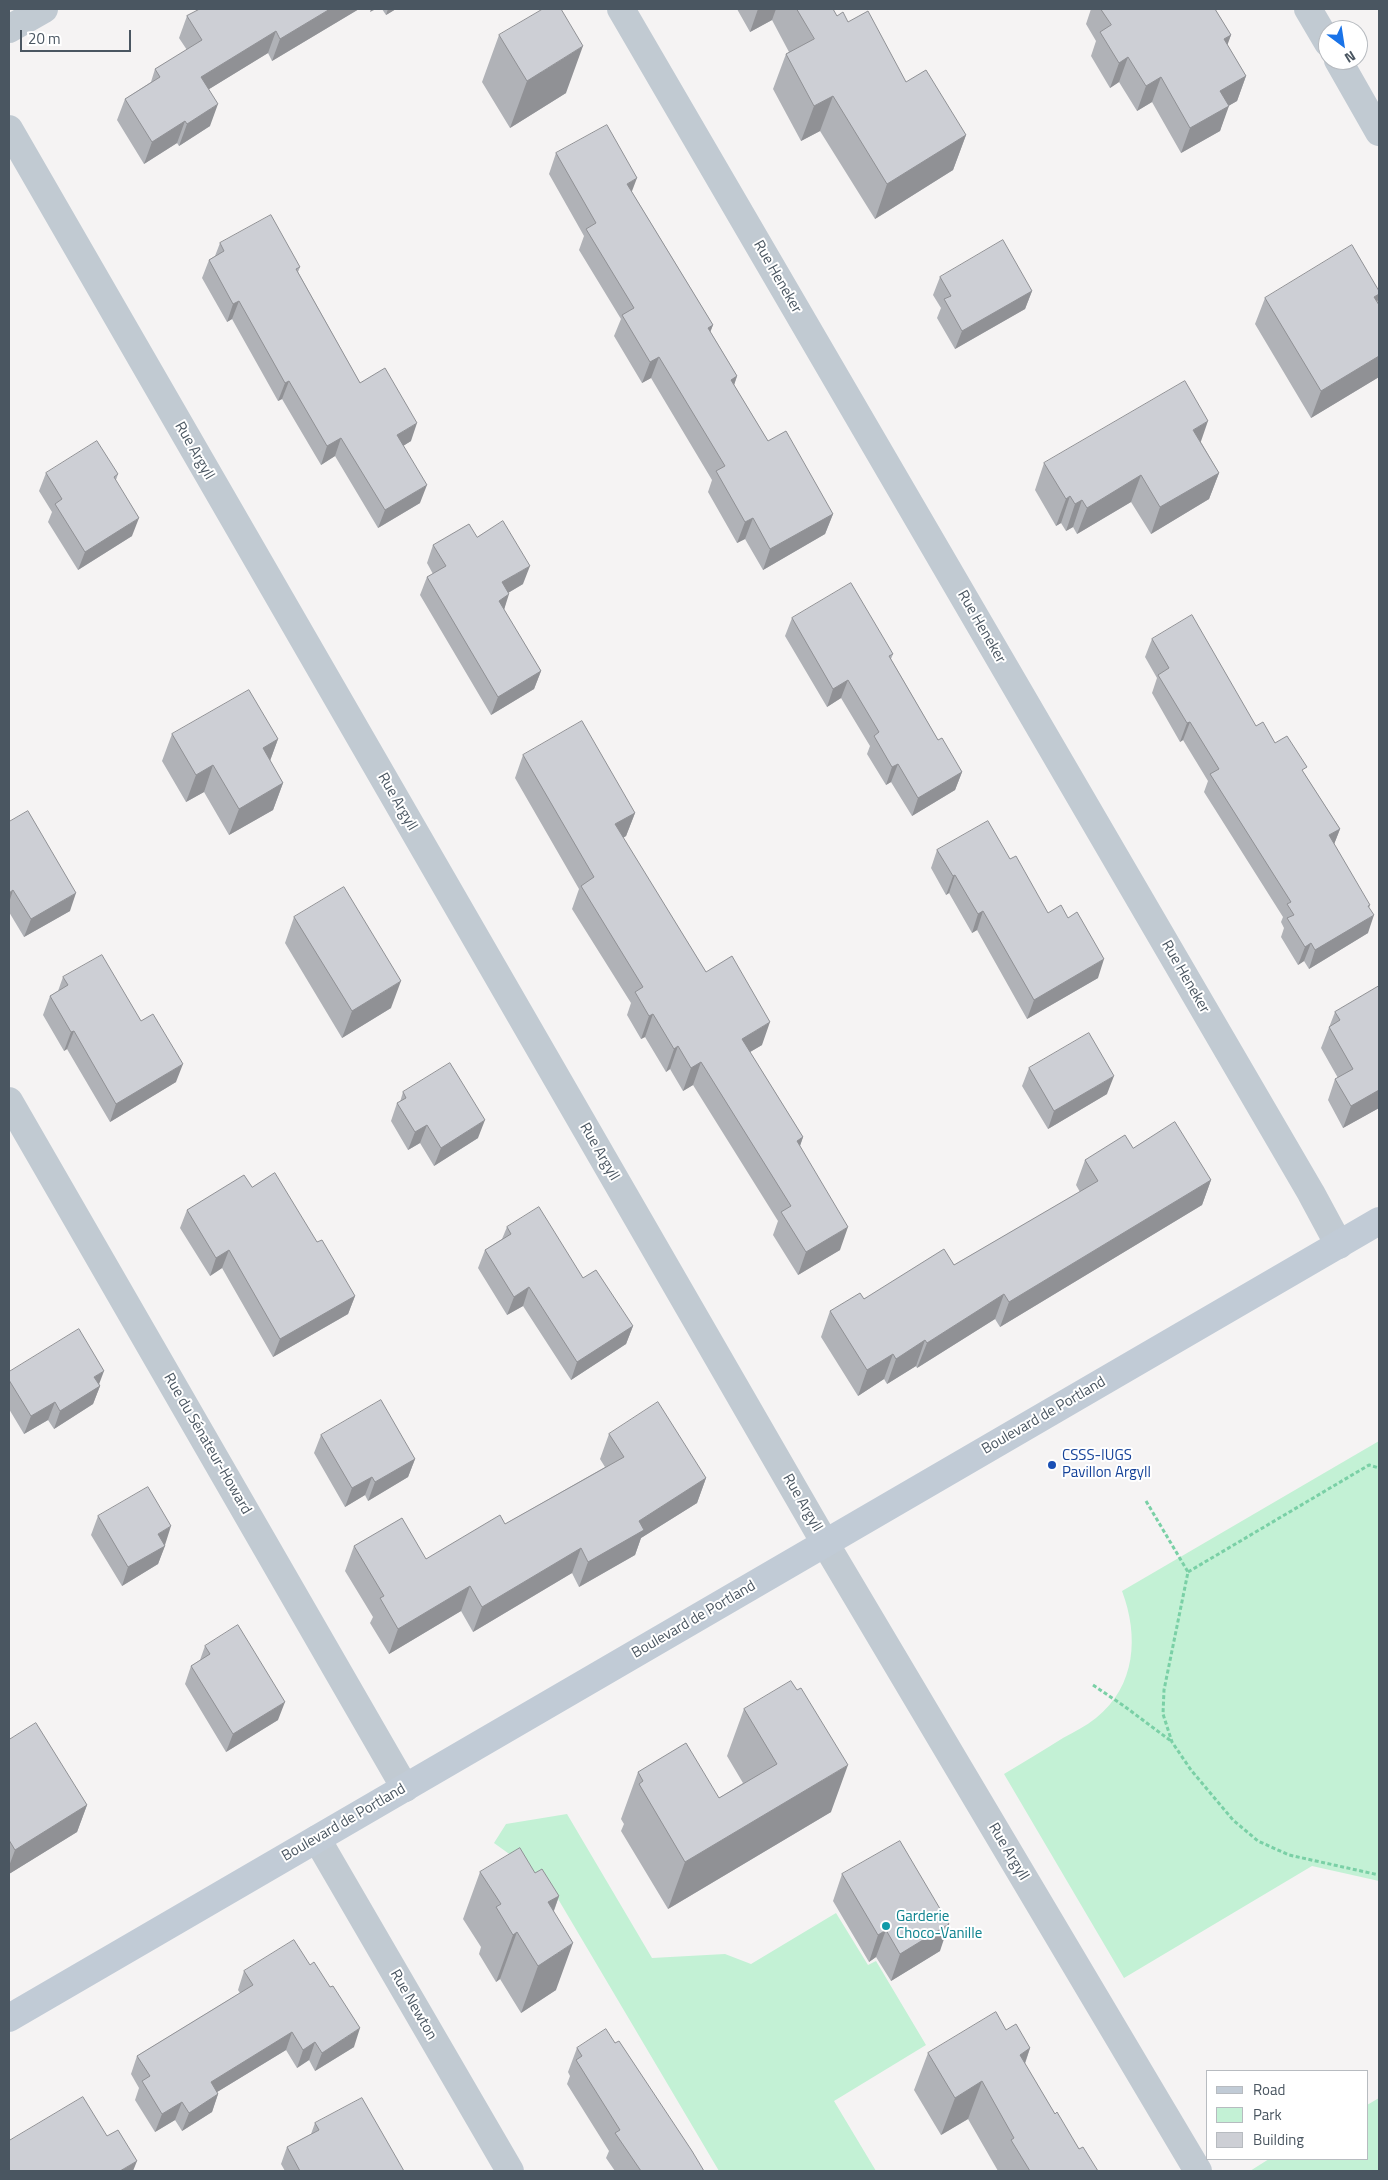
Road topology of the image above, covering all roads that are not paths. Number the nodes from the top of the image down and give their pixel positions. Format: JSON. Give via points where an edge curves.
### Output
{"nodes":[{"id":1,"x":44,"y":9,"type":"edge"},
{"id":2,"x":621,"y":9,"type":"edge"},
{"id":3,"x":1308,"y":9,"type":"edge"},
{"id":4,"x":1318,"y":26,"type":"edge"},
{"id":5,"x":9,"y":29,"type":"edge"},
{"id":6,"x":1344,"y":70,"type":"edge"},
{"id":7,"x":9,"y":129,"type":"edge"},
{"id":8,"x":1379,"y":132,"type":"edge"},
{"id":9,"x":9,"y":1100,"type":"edge"},
{"id":10,"x":1379,"y":1221,"type":"edge"},
{"id":11,"x":1339,"y":1245,"type":"junction"},
{"id":12,"x":825,"y":1543,"type":"junction"},
{"id":13,"x":406,"y":1788,"type":"junction"},
{"id":14,"x":317,"y":1839,"type":"junction"},
{"id":15,"x":9,"y":2018,"type":"edge"},
{"id":16,"x":510,"y":2171,"type":"edge"},
{"id":17,"x":1198,"y":2171,"type":"edge"}],
"edges":[{"from":1,"to":5,"type":"street"},
{"from":2,"to":11,"type":"street","name":"Rue Heneker"},
{"from":3,"to":4,"type":"street"},
{"from":6,"to":8,"type":"street"},
{"from":7,"to":12,"type":"street","name":"Rue Argyll"},
{"from":9,"to":13,"type":"street","name":"Rue du Sénateur-Howard"},
{"from":10,"to":11,"type":"main road","name":"Boulevard de Portland"},
{"from":11,"to":12,"type":"main road","name":"Boulevard de Portland"},
{"from":12,"to":13,"type":"main road","name":"Boulevard de Portland"},
{"from":12,"to":17,"type":"street","name":"Rue Argyll"},
{"from":13,"to":14,"type":"main road","name":"Boulevard de Portland"},
{"from":14,"to":15,"type":"main road","name":"Boulevard de Portland"},
{"from":14,"to":16,"type":"street","name":"Rue Newton"}]}
